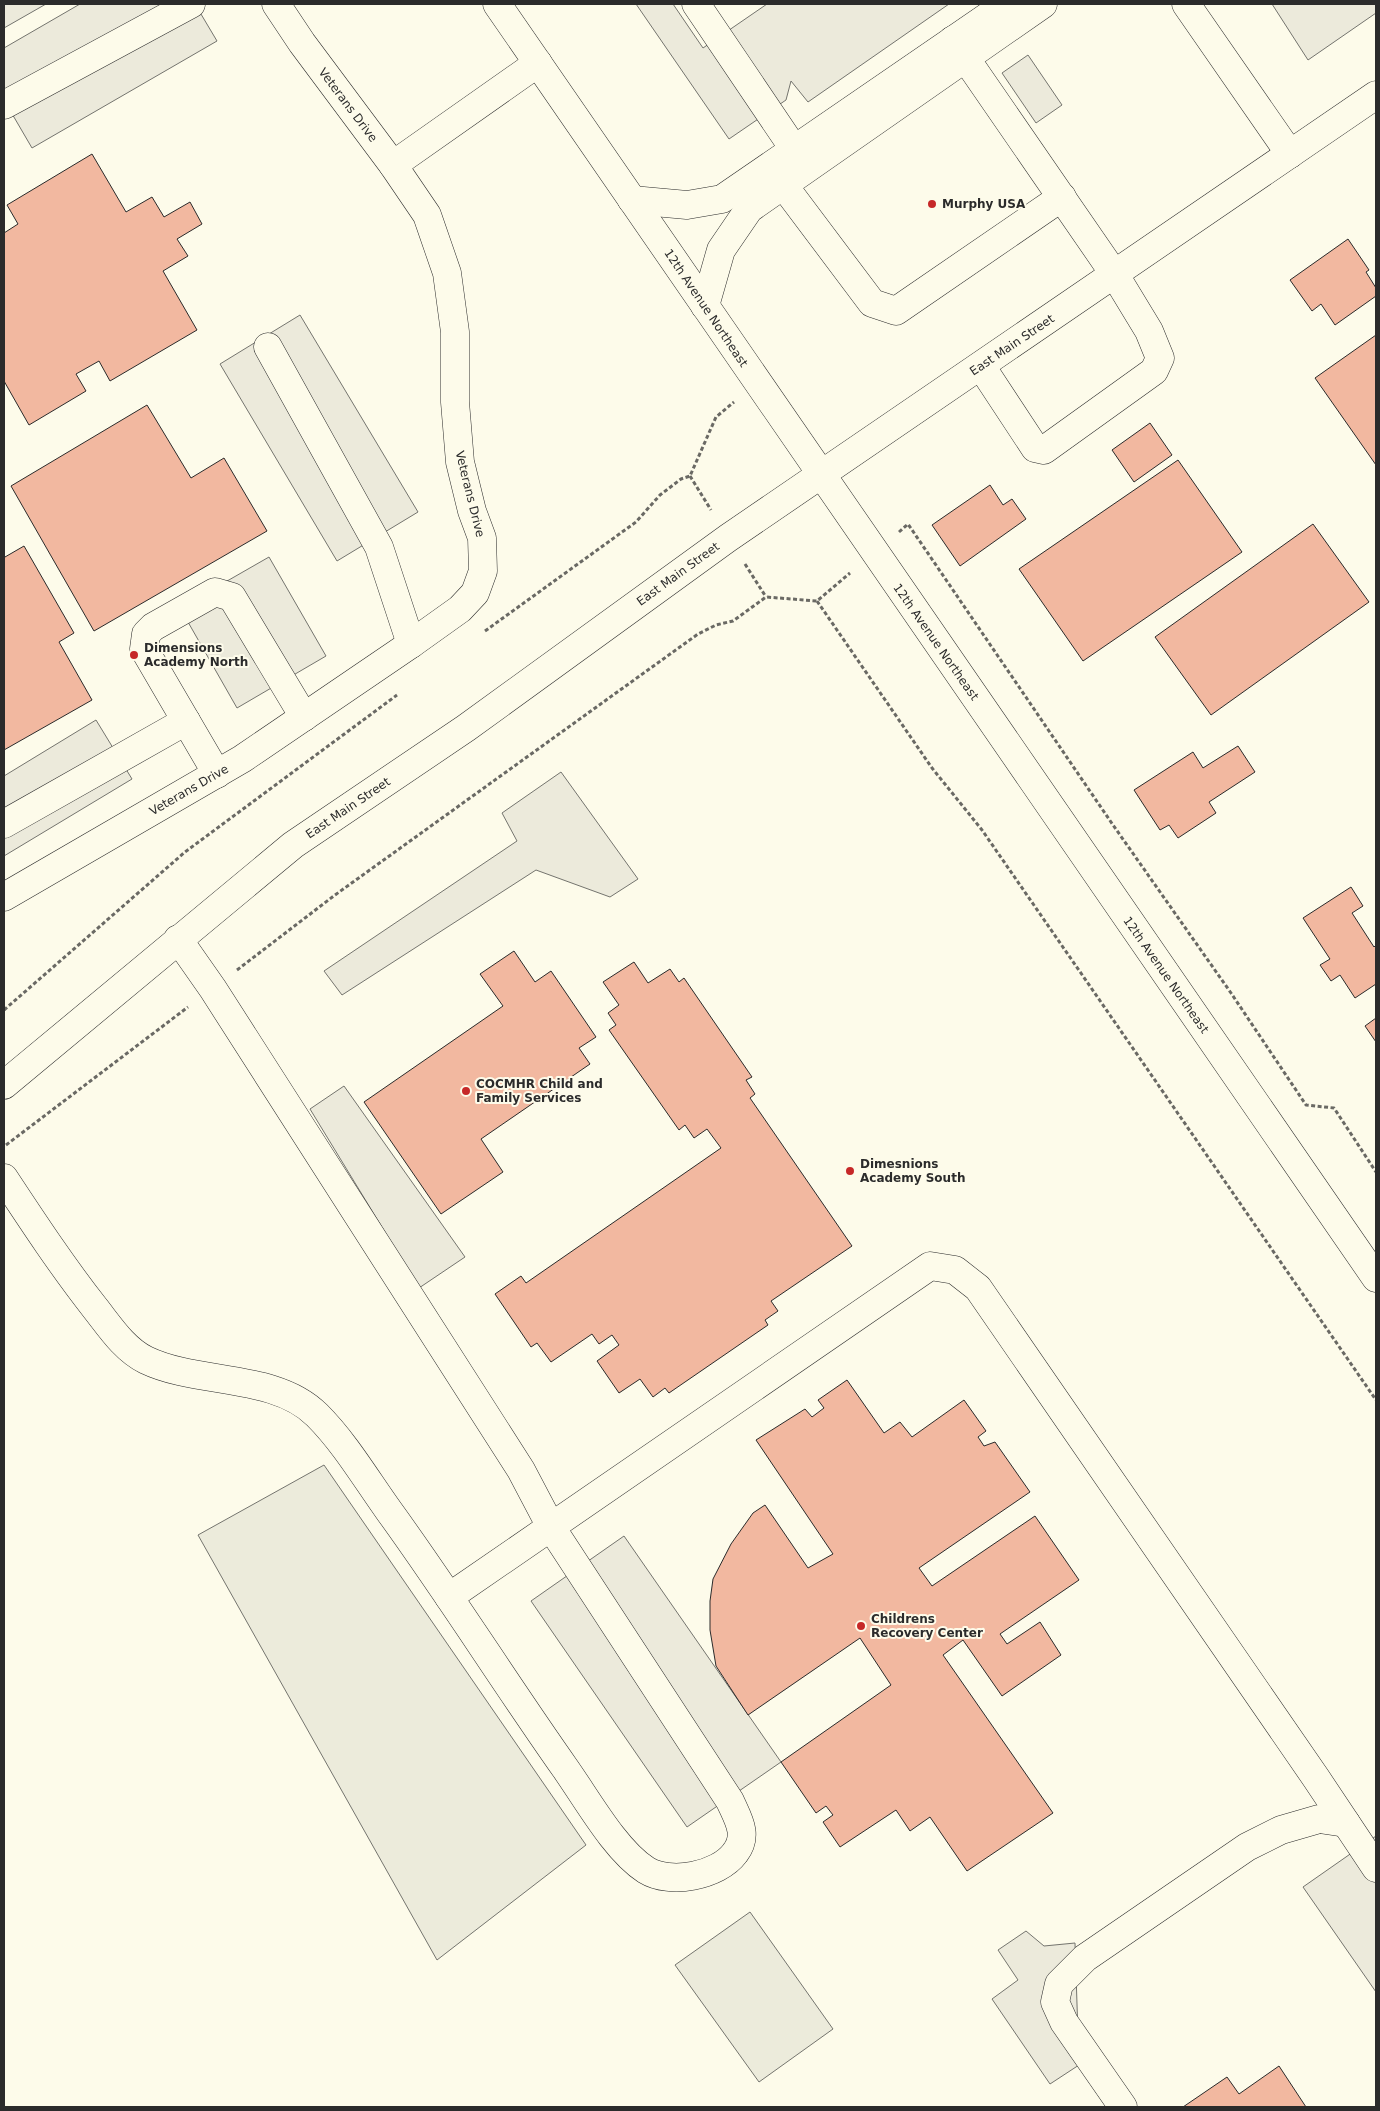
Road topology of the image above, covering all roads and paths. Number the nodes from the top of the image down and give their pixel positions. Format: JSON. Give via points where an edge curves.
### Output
{"nodes":[{"id":1,"x":192,"y":4,"type":"edge"},
{"id":2,"x":276,"y":4,"type":"edge"},
{"id":3,"x":497,"y":4,"type":"edge"},
{"id":4,"x":696,"y":4,"type":"edge"},
{"id":5,"x":1006,"y":4,"type":"edge"},
{"id":6,"x":1043,"y":4,"type":"edge"},
{"id":7,"x":1186,"y":4,"type":"edge"},
{"id":8,"x":960,"y":48,"type":"junction"},
{"id":9,"x":538,"y":63,"type":"junction"},
{"id":10,"x":1376,"y":94,"type":"edge"},
{"id":11,"x":4,"y":105,"type":"edge"},
{"id":12,"x":794,"y":149,"type":"junction"},
{"id":13,"x":1290,"y":154,"type":"junction"},
{"id":14,"x":393,"y":165,"type":"junction"},
{"id":15,"x":776,"y":176,"type":"junction"},
{"id":16,"x":1062,"y":197,"type":"junction"},
{"id":17,"x":632,"y":200,"type":"junction"},
{"id":18,"x":1115,"y":274,"type":"junction"},
{"id":19,"x":705,"y":306,"type":"junction"},
{"id":20,"x":268,"y":348,"type":"dead end"},
{"id":21,"x":981,"y":366,"type":"junction"},
{"id":22,"x":821,"y":476,"type":"junction"},
{"id":23,"x":874,"y":553,"type":"junction"},
{"id":24,"x":817,"y":601,"type":"junction"},
{"id":25,"x":412,"y":644,"type":"junction"},
{"id":26,"x":304,"y":717,"type":"junction"},
{"id":27,"x":186,"y":721,"type":"junction"},
{"id":28,"x":218,"y":774,"type":"junction"},
{"id":29,"x":4,"y":824,"type":"edge"},
{"id":30,"x":4,"y":897,"type":"edge"},
{"id":31,"x":178,"y":939,"type":"junction"},
{"id":32,"x":213,"y":989,"type":"junction"},
{"id":33,"x":4,"y":1085,"type":"edge"},
{"id":34,"x":4,"y":1147,"type":"edge"},
{"id":35,"x":1376,"y":1172,"type":"edge"},
{"id":36,"x":4,"y":1178,"type":"edge"},
{"id":37,"x":1376,"y":1278,"type":"edge"},
{"id":38,"x":1376,"y":1400,"type":"edge"},
{"id":39,"x":551,"y":1528,"type":"junction"},
{"id":40,"x":449,"y":1597,"type":"junction"},
{"id":41,"x":1346,"y":1823,"type":"junction"},
{"id":42,"x":1376,"y":1868,"type":"edge"},
{"id":43,"x":1123,"y":2107,"type":"edge"}],
"edges":[{"from":1,"to":11,"type":"street"},
{"from":2,"to":14,"type":"street","name":"Veterans Drive"},
{"from":3,"to":9,"type":"street","name":"12th Avenue Northeast"},
{"from":4,"to":12,"type":"street"},
{"from":5,"to":8,"type":"street"},
{"from":6,"to":8,"type":"street"},
{"from":7,"to":13,"type":"street"},
{"from":8,"to":12,"type":"street"},
{"from":8,"to":15,"type":"street"},
{"from":8,"to":16,"type":"street"},
{"from":9,"to":14,"type":"street"},
{"from":9,"to":17,"type":"street","name":"12th Avenue Northeast"},
{"from":10,"to":13,"type":"street","name":"East Main Street"},
{"from":12,"to":15,"type":"street"},
{"from":13,"to":18,"type":"street","name":"East Main Street"},
{"from":14,"to":25,"type":"street","name":"Veterans Drive","via":[[427,215],[447,273],[455,332],[455,402],[460,462],[482,538],[483,571],[475,592],[460,609]]},
{"from":15,"to":16,"type":"street","via":[[872,303],[896,311]]},
{"from":15,"to":17,"type":"street","via":[[722,199],[687,205]]},
{"from":15,"to":19,"type":"street","via":[[721,250]]},
{"from":16,"to":18,"type":"street"},
{"from":17,"to":19,"type":"street","name":"12th Avenue Northeast"},
{"from":18,"to":21,"type":"street","name":"East Main Street"},
{"from":18,"to":21,"type":"street","via":[[1149,331],[1160,358],[1154,371],[1044,450],[1035,448]]},
{"from":19,"to":22,"type":"street","name":"12th Avenue Northeast"},
{"from":20,"to":25,"type":"street","via":[[379,546]]},
{"from":21,"to":22,"type":"street","name":"East Main Street"},
{"from":22,"to":23,"type":"street","name":"12th Avenue Northeast"},
{"from":22,"to":31,"type":"street","name":"East Main Street","via":[[728,538],[466,728],[293,845]]},
{"from":23,"to":24,"type":"path"},
{"from":23,"to":35,"type":"path","via":[[908,524],[1306,1104],[1334,1108]]},
{"from":23,"to":37,"type":"street","name":"12th Avenue Northeast"},
{"from":24,"to":32,"type":"path","via":[[766,598],[733,621],[698,634],[343,889]]},
{"from":24,"to":38,"type":"path","via":[[932,768],[988,838]]},
{"from":25,"to":26,"type":"street","name":"Veterans Drive"},
{"from":26,"to":27,"type":"street","via":[[232,597],[215,592],[153,627],[144,642],[144,649]]},
{"from":26,"to":28,"type":"street","name":"Veterans Drive"},
{"from":27,"to":28,"type":"street"},
{"from":27,"to":29,"type":"street"},
{"from":28,"to":30,"type":"street","name":"Veterans Drive"},
{"from":31,"to":32,"type":"street"},
{"from":31,"to":33,"type":"street","name":"East Main Street"},
{"from":32,"to":34,"type":"path"},
{"from":32,"to":39,"type":"street","via":[[522,1470]]},
{"from":36,"to":40,"type":"street","via":[[82,1291],[116,1336],[134,1353],[163,1367],[290,1396],[317,1415],[342,1445]]},
{"from":39,"to":40,"type":"street"},
{"from":39,"to":40,"type":"street","via":[[730,1801],[742,1828],[741,1842],[734,1855],[720,1866],[704,1873],[663,1876],[648,1871],[630,1858]]},
{"from":39,"to":41,"type":"street","via":[[930,1266],[955,1270],[978,1288]]},
{"from":41,"to":42,"type":"street"},
{"from":41,"to":43,"type":"street","via":[[1319,1819],[1281,1830],[1247,1847],[1084,1958],[1059,1984],[1055,2002],[1064,2022]]}]}
